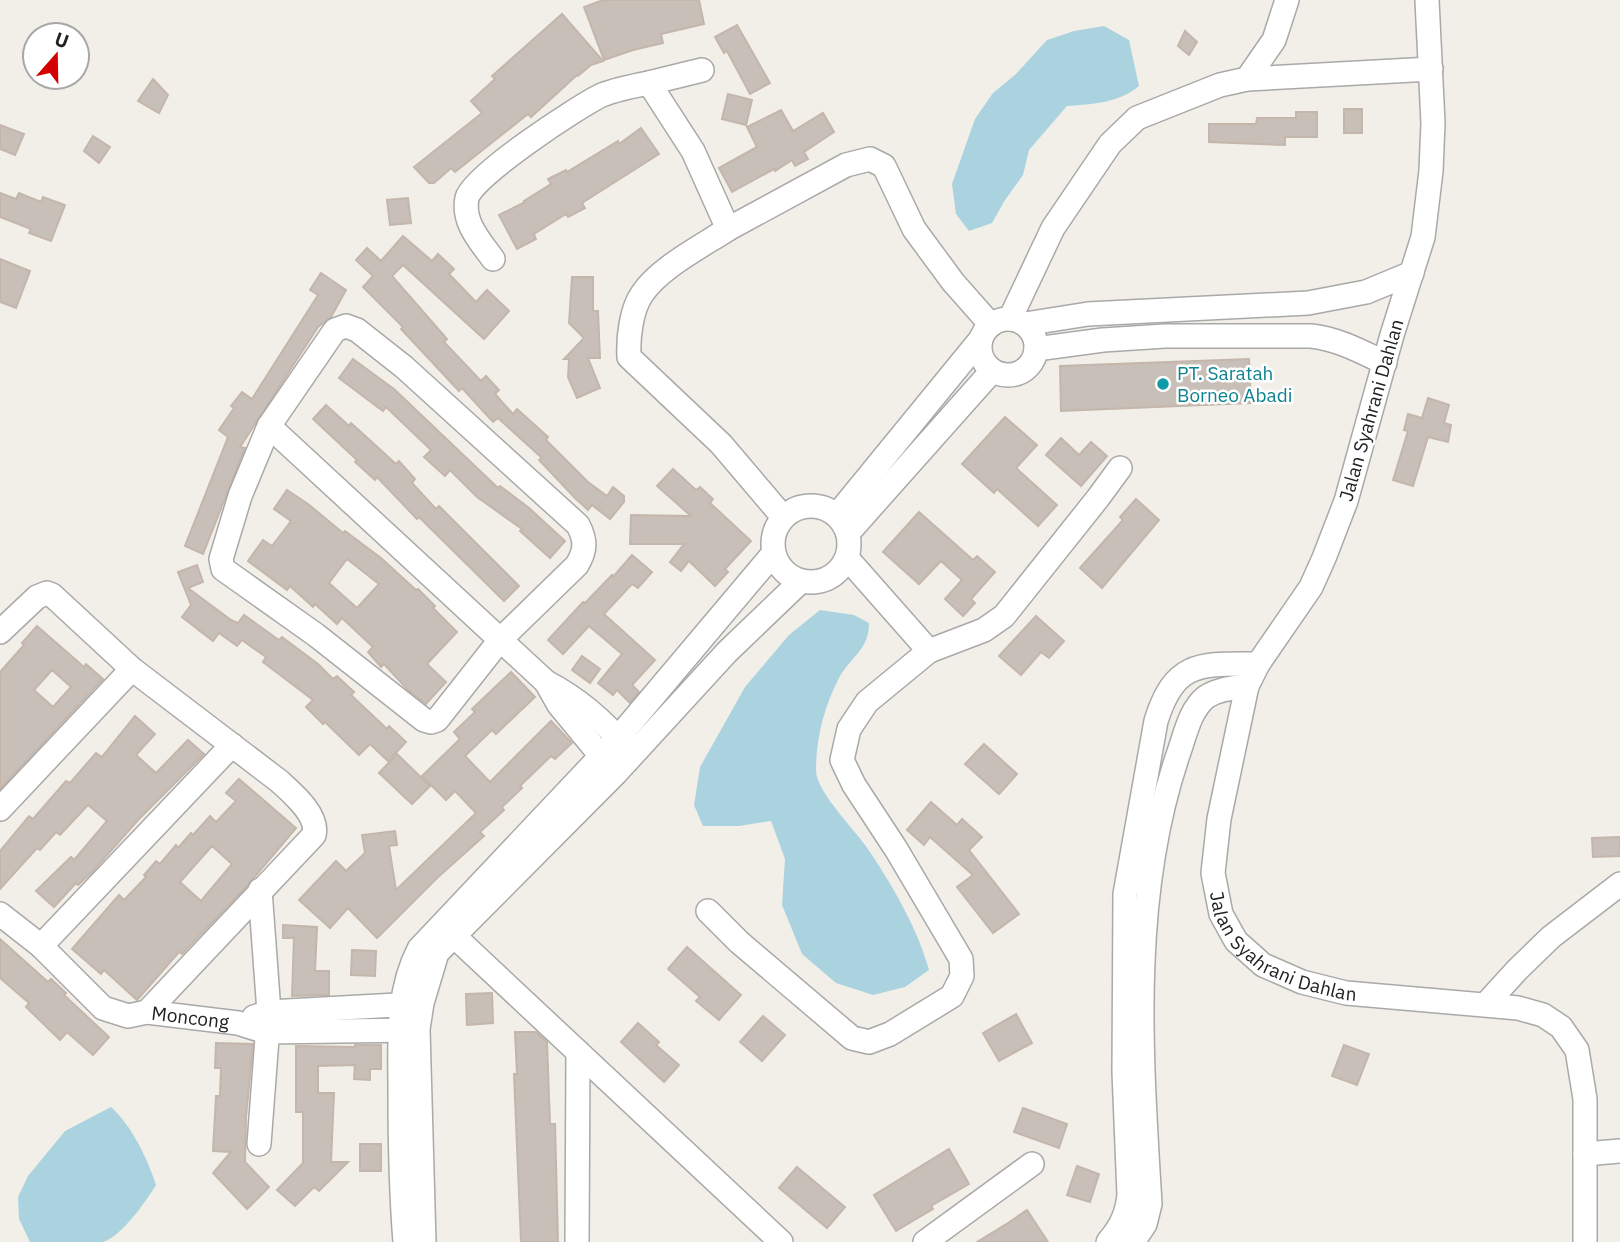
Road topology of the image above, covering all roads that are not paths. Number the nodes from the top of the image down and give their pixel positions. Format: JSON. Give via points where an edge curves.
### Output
{"nodes":[{"id":1,"x":1287,"y":0,"type":"edge"},
{"id":2,"x":1427,"y":0,"type":"edge"},
{"id":3,"x":1431,"y":69,"type":"junction"},
{"id":4,"x":702,"y":70,"type":"dead end"},
{"id":5,"x":1247,"y":79,"type":"junction"},
{"id":6,"x":649,"y":83,"type":"junction"},
{"id":7,"x":728,"y":229,"type":"junction"},
{"id":8,"x":493,"y":259,"type":"dead end"},
{"id":9,"x":1412,"y":273,"type":"junction"},
{"id":10,"x":1308,"y":303,"type":"junction"},
{"id":11,"x":1001,"y":327,"type":"junction"},
{"id":12,"x":1311,"y":336,"type":"junction"},
{"id":13,"x":1036,"y":349,"type":"junction"},
{"id":14,"x":1385,"y":363,"type":"junction"},
{"id":15,"x":992,"y":372,"type":"junction"},
{"id":16,"x":269,"y":426,"type":"junction"},
{"id":17,"x":1120,"y":468,"type":"dead end"},
{"id":18,"x":783,"y":517,"type":"junction"},
{"id":19,"x":843,"y":524,"type":"junction"},
{"id":20,"x":773,"y":554,"type":"junction"},
{"id":21,"x":847,"y":558,"type":"junction"},
{"id":22,"x":801,"y":582,"type":"junction"},
{"id":23,"x":0,"y":632,"type":"edge"},
{"id":24,"x":500,"y":640,"type":"junction"},
{"id":25,"x":929,"y":652,"type":"junction"},
{"id":26,"x":1258,"y":664,"type":"junction"},
{"id":27,"x":132,"y":668,"type":"junction"},
{"id":28,"x":545,"y":682,"type":"junction"},
{"id":29,"x":1247,"y":686,"type":"junction"},
{"id":30,"x":232,"y":745,"type":"junction"},
{"id":31,"x":624,"y":746,"type":"junction"},
{"id":32,"x":1152,"y":747,"type":"junction"},
{"id":33,"x":1178,"y":752,"type":"junction"},
{"id":34,"x":608,"y":765,"type":"junction"},
{"id":35,"x":0,"y":809,"type":"edge"},
{"id":36,"x":1620,"y":884,"type":"edge"},
{"id":37,"x":260,"y":890,"type":"junction"},
{"id":38,"x":708,"y":911,"type":"dead end"},
{"id":39,"x":0,"y":914,"type":"edge"},
{"id":40,"x":453,"y":935,"type":"junction"},
{"id":41,"x":41,"y":946,"type":"junction"},
{"id":42,"x":411,"y":1004,"type":"junction"},
{"id":43,"x":1486,"y":1004,"type":"junction"},
{"id":44,"x":147,"y":1012,"type":"junction"},
{"id":45,"x":268,"y":1022,"type":"junction"},
{"id":46,"x":409,"y":1030,"type":"junction"},
{"id":47,"x":578,"y":1052,"type":"junction"},
{"id":48,"x":258,"y":1144,"type":"dead end"},
{"id":49,"x":1620,"y":1151,"type":"edge"},
{"id":50,"x":1585,"y":1154,"type":"junction"},
{"id":51,"x":1032,"y":1164,"type":"dead end"},
{"id":52,"x":405,"y":1242,"type":"edge"},
{"id":53,"x":424,"y":1242,"type":"edge"},
{"id":54,"x":577,"y":1242,"type":"edge"},
{"id":55,"x":781,"y":1242,"type":"edge"},
{"id":56,"x":925,"y":1242,"type":"edge"},
{"id":57,"x":1108,"y":1242,"type":"edge"},
{"id":58,"x":1133,"y":1242,"type":"edge"},
{"id":59,"x":1585,"y":1242,"type":"edge"}],
"edges":[{"from":1,"to":5,"type":"street","via":[[1274,40]]},
{"from":2,"to":3,"type":"street","name":"Jalan Syahrani Dahlan"},
{"from":3,"to":5,"type":"street"},
{"from":3,"to":9,"type":"street","name":"Jalan Syahrani Dahlan","via":[[1431,171],[1423,237]]},
{"from":4,"to":6,"type":"street"},
{"from":5,"to":11,"type":"street","via":[[1137,118],[1110,144],[1053,228]]},
{"from":6,"to":7,"type":"street","via":[[693,151]]},
{"from":6,"to":8,"type":"street","via":[[601,96],[571,113],[468,191],[468,220]]},
{"from":7,"to":11,"type":"street","via":[[846,165],[870,159],[884,166],[914,229],[953,282]]},
{"from":7,"to":18,"type":"street","via":[[671,265],[641,295],[628,340],[629,357],[721,444]]},
{"from":9,"to":10,"type":"street","via":[[1366,292]]},
{"from":9,"to":14,"type":"street","name":"Jalan Syahrani Dahlan"},
{"from":10,"to":11,"type":"street","via":[[1088,314]]},
{"from":10,"to":12,"type":"street"},
{"from":11,"to":13,"type":"street","via":[[1033,335]]},
{"from":11,"to":15,"type":"street","via":[[982,359]]},
{"from":11,"to":19,"type":"street"},
{"from":12,"to":13,"type":"street","via":[[1165,336]]},
{"from":12,"to":14,"type":"street","via":[[1346,344]]},
{"from":13,"to":15,"type":"street","via":[[1023,372]]},
{"from":14,"to":26,"type":"street","name":"Jalan Syahrani Dahlan","via":[[1346,501],[1324,558],[1311,587]]},
{"from":15,"to":19,"type":"street"},
{"from":16,"to":24,"type":"street"},
{"from":16,"to":24,"type":"street","via":[[240,496],[221,559],[223,569],[431,722]]},
{"from":16,"to":24,"type":"street","via":[[335,330],[346,326],[404,368],[578,525],[585,538],[584,554],[577,565]]},
{"from":17,"to":25,"type":"street","via":[[1004,616],[984,630]]},
{"from":18,"to":19,"type":"street","via":[[800,507],[820,506]]},
{"from":18,"to":20,"type":"street","via":[[773,534]]},
{"from":19,"to":21,"type":"street","via":[[850,544]]},
{"from":20,"to":22,"type":"street","via":[[783,571]]},
{"from":20,"to":31,"type":"street"},
{"from":21,"to":22,"type":"street","via":[[830,578]]},
{"from":21,"to":25,"type":"street"},
{"from":22,"to":31,"type":"street"},
{"from":23,"to":27,"type":"street","via":[[47,593]]},
{"from":24,"to":28,"type":"street"},
{"from":25,"to":38,"type":"street","via":[[867,702],[849,729],[842,760],[961,959],[962,976],[952,996],[890,1034],[869,1042],[852,1038]]},
{"from":26,"to":29,"type":"street","name":"Jalan Syahrani Dahlan"},
{"from":26,"to":32,"type":"street","via":[[1188,671],[1163,697]]},
{"from":27,"to":30,"type":"street"},
{"from":27,"to":35,"type":"street"},
{"from":28,"to":31,"type":"street","via":[[570,695]]},
{"from":28,"to":34,"type":"street"},
{"from":29,"to":33,"type":"street","via":[[1205,698],[1191,716]]},
{"from":29,"to":43,"type":"street","name":"Jalan Syahrani Dahlan","via":[[1219,819],[1213,873],[1221,914],[1236,940],[1263,965],[1302,982],[1346,993]]},
{"from":30,"to":37,"type":"street","via":[[292,794],[314,824],[314,835]]},
{"from":30,"to":41,"type":"street"},
{"from":31,"to":34,"type":"street"},
{"from":32,"to":33,"type":"street"},
{"from":32,"to":57,"type":"street","via":[[1125,894],[1129,1195],[1127,1212]]},
{"from":33,"to":58,"type":"street","via":[[1148,897],[1142,1029],[1150,1204],[1145,1224]]},
{"from":34,"to":40,"type":"street"},
{"from":34,"to":42,"type":"street","via":[[428,936],[410,965]]},
{"from":36,"to":43,"type":"street","via":[[1551,937]]},
{"from":37,"to":44,"type":"street"},
{"from":37,"to":45,"type":"street"},
{"from":39,"to":41,"type":"street","name":"Moncong"},
{"from":40,"to":42,"type":"street","via":[[437,953]]},
{"from":40,"to":47,"type":"street"},
{"from":41,"to":44,"type":"street","name":"Moncong","via":[[103,1008],[128,1016]]},
{"from":42,"to":45,"type":"street"},
{"from":42,"to":46,"type":"street"},
{"from":43,"to":50,"type":"street","name":"Jalan Syahrani Dahlan","via":[[1543,1016],[1561,1027],[1577,1050],[1585,1100]]},
{"from":44,"to":45,"type":"street","name":"Moncong"},
{"from":45,"to":46,"type":"street","name":"Moncong"},
{"from":45,"to":48,"type":"street"},
{"from":46,"to":52,"type":"street","via":[[400,1132]]},
{"from":46,"to":53,"type":"street"},
{"from":47,"to":54,"type":"street"},
{"from":47,"to":55,"type":"street"},
{"from":49,"to":50,"type":"street"},
{"from":50,"to":59,"type":"street","name":"Jalan Syahrani Dahlan"},
{"from":51,"to":56,"type":"street"}]}
